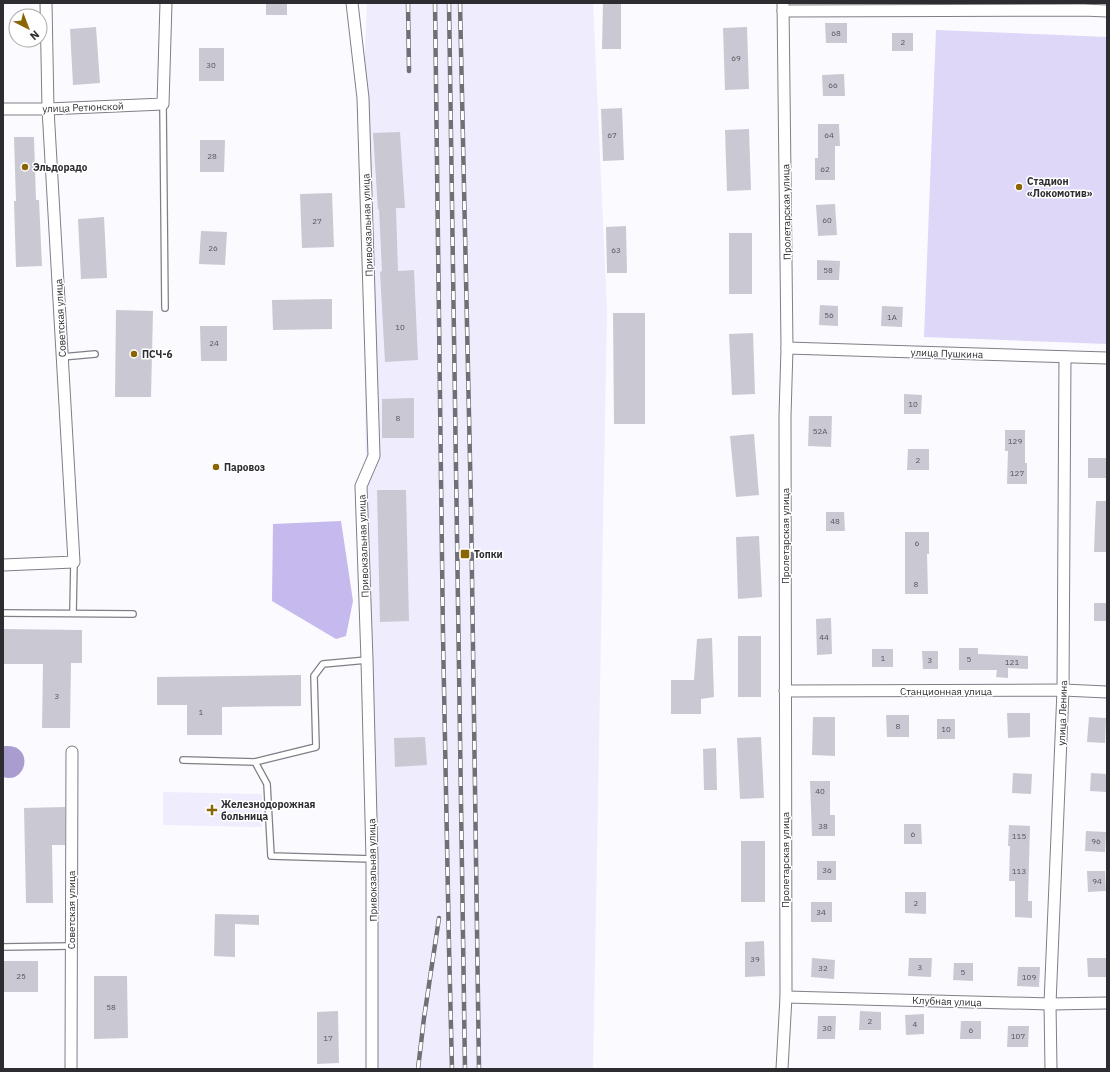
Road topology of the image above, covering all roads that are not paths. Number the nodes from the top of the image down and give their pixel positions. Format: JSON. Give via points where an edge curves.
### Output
{"nodes":[{"id":1,"x":46,"y":3,"type":"edge"},
{"id":2,"x":166,"y":3,"type":"edge"},
{"id":3,"x":352,"y":3,"type":"edge"},
{"id":4,"x":1083,"y":6,"type":"edge"},
{"id":5,"x":783,"y":7,"type":"edge"},
{"id":6,"x":1107,"y":11,"type":"edge"},
{"id":7,"x":163,"y":104,"type":"junction"},
{"id":8,"x":3,"y":109,"type":"edge"},
{"id":9,"x":48,"y":109,"type":"junction"},
{"id":10,"x":165,"y":308,"type":"dead end"},
{"id":11,"x":787,"y":348,"type":"junction"},
{"id":12,"x":95,"y":354,"type":"dead end"},
{"id":13,"x":1065,"y":356,"type":"junction"},
{"id":14,"x":62,"y":357,"type":"junction"},
{"id":15,"x":1107,"y":358,"type":"edge"},
{"id":16,"x":74,"y":562,"type":"junction"},
{"id":17,"x":3,"y":565,"type":"edge"},
{"id":18,"x":3,"y":612,"type":"edge"},
{"id":19,"x":73,"y":613,"type":"junction"},
{"id":20,"x":133,"y":614,"type":"dead end"},
{"id":21,"x":367,"y":660,"type":"junction"},
{"id":22,"x":1063,"y":690,"type":"junction"},
{"id":23,"x":785,"y":691,"type":"junction"},
{"id":24,"x":1107,"y":692,"type":"edge"},
{"id":25,"x":72,"y":752,"type":"dead end"},
{"id":26,"x":183,"y":760,"type":"dead end"},
{"id":27,"x":255,"y":762,"type":"junction"},
{"id":28,"x":372,"y":859,"type":"junction"},
{"id":29,"x":71,"y":946,"type":"junction"},
{"id":30,"x":3,"y":947,"type":"edge"},
{"id":31,"x":786,"y":997,"type":"junction"},
{"id":32,"x":1050,"y":1004,"type":"junction"},
{"id":33,"x":1107,"y":1004,"type":"edge"},
{"id":34,"x":71,"y":1069,"type":"edge"},
{"id":35,"x":372,"y":1069,"type":"edge"},
{"id":36,"x":782,"y":1069,"type":"edge"},
{"id":37,"x":1051,"y":1069,"type":"edge"}],
"edges":[{"from":1,"to":9,"type":"street","name":"Советская улица"},
{"from":2,"to":7,"type":"street"},
{"from":3,"to":21,"type":"street","name":"Привокзальная улица","via":[[363,98],[374,456],[361,486]]},
{"from":4,"to":5,"type":"street"},
{"from":4,"to":6,"type":"street"},
{"from":5,"to":11,"type":"street","name":"Пролетарская улица"},
{"from":7,"to":9,"type":"street","name":"улица Ретюнской"},
{"from":7,"to":10,"type":"lane"},
{"from":8,"to":9,"type":"street","name":"улица Ретюнской"},
{"from":9,"to":14,"type":"street","name":"Советская улица"},
{"from":11,"to":13,"type":"street","name":"улица Пушкина"},
{"from":11,"to":23,"type":"street","name":"Пролетарская улица"},
{"from":12,"to":14,"type":"lane"},
{"from":13,"to":15,"type":"street","name":"улица Пушкина"},
{"from":13,"to":22,"type":"street","name":"улица Ленина"},
{"from":14,"to":16,"type":"street","name":"Советская улица"},
{"from":16,"to":17,"type":"street"},
{"from":16,"to":19,"type":"lane"},
{"from":18,"to":19,"type":"lane"},
{"from":19,"to":20,"type":"lane"},
{"from":21,"to":27,"type":"lane","via":[[323,664],[314,676],[316,747]]},
{"from":21,"to":28,"type":"street","name":"Привокзальная улица"},
{"from":22,"to":23,"type":"street","name":"Станционная улица"},
{"from":22,"to":24,"type":"street","name":"Станционная улица"},
{"from":22,"to":32,"type":"street","name":"улица Ленина"},
{"from":23,"to":31,"type":"street","name":"Пролетарская улица"},
{"from":25,"to":29,"type":"street","name":"Советская улица"},
{"from":26,"to":27,"type":"lane"},
{"from":27,"to":28,"type":"lane","via":[[267,784],[271,856]]},
{"from":28,"to":35,"type":"street","name":"Привокзальная улица"},
{"from":29,"to":30,"type":"lane"},
{"from":29,"to":34,"type":"street","name":"Советская улица"},
{"from":31,"to":32,"type":"street","name":"Клубная улица"},
{"from":31,"to":36,"type":"street","name":"Пролетарская улица"},
{"from":32,"to":33,"type":"street","name":"Клубная улица"},
{"from":32,"to":37,"type":"street","name":"улица Ленина"}]}
